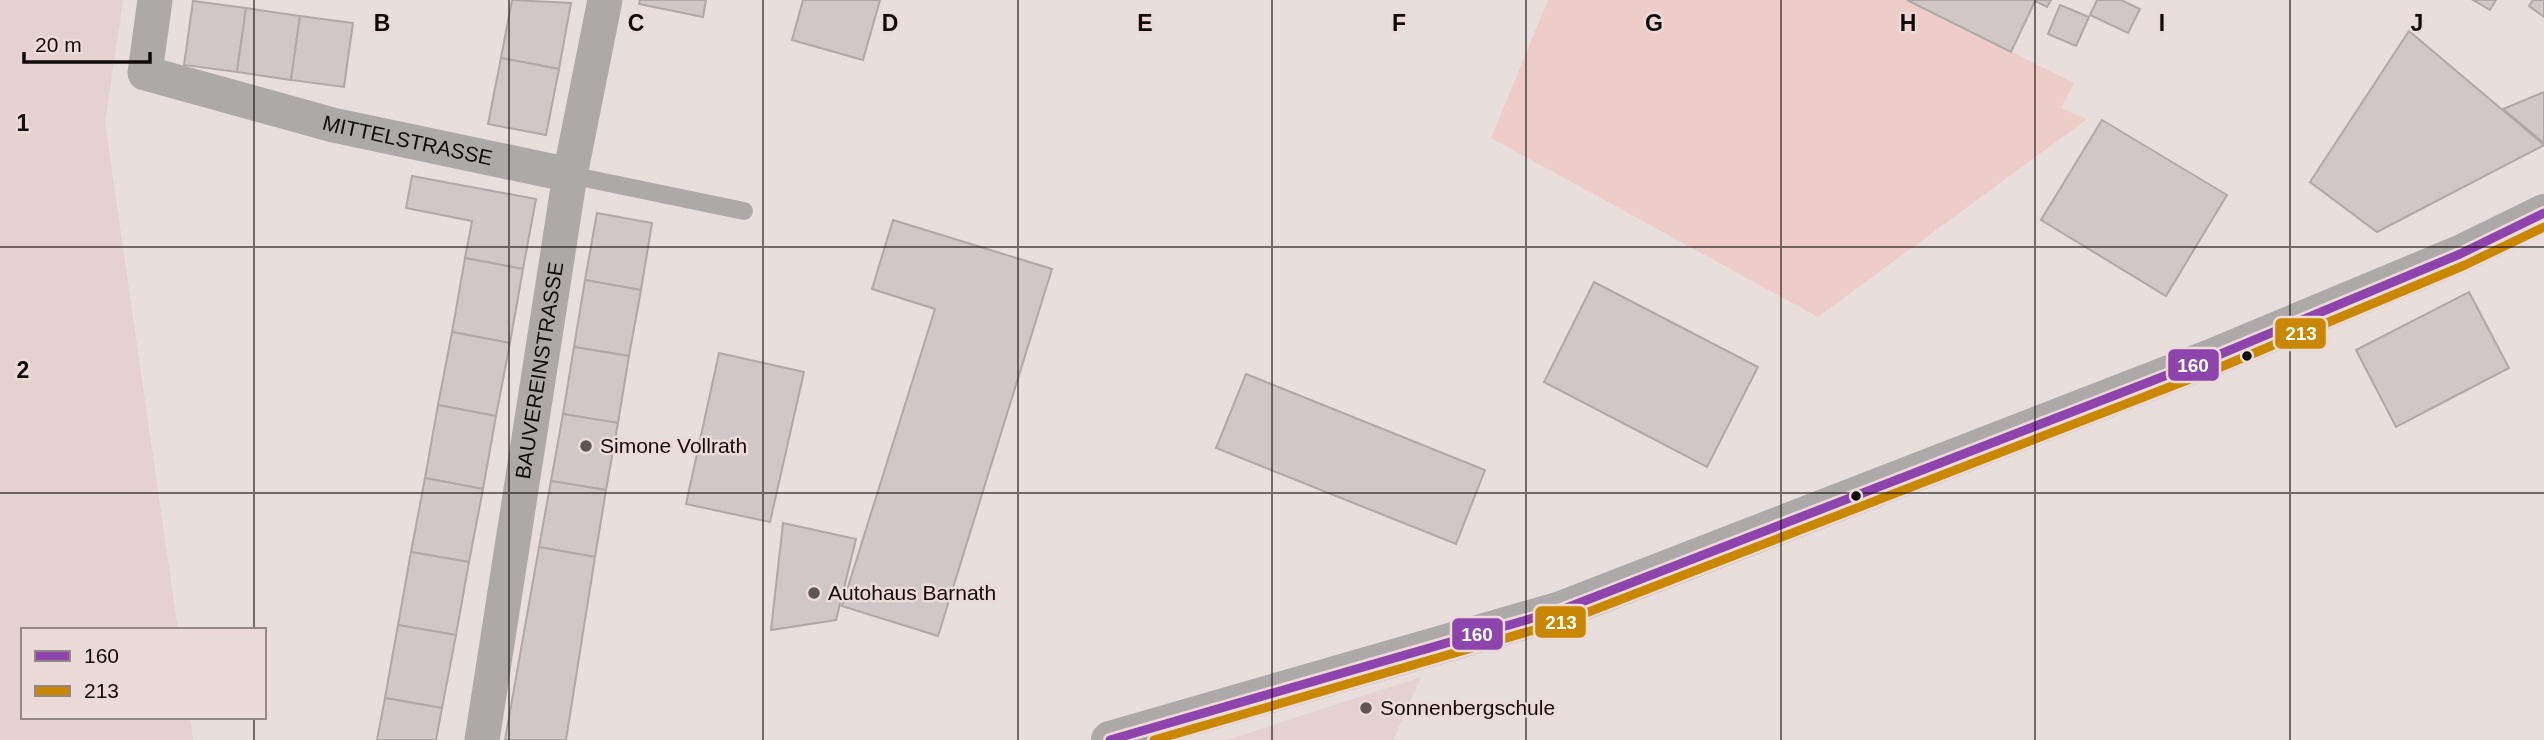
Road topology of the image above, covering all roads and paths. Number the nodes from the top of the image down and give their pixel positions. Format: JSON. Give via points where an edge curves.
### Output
{"nodes":[{"id":1,"x":155,"y":0,"type":"edge"},
{"id":2,"x":605,"y":0,"type":"edge"},
{"id":3,"x":570,"y":175,"type":"junction"},
{"id":4,"x":744,"y":211,"type":"dead end"},
{"id":5,"x":2544,"y":214,"type":"edge"},
{"id":6,"x":482,"y":740,"type":"edge"},
{"id":7,"x":1110,"y":740,"type":"edge"}],
"edges":[{"from":1,"to":3,"type":"street","name":"MITTELSTRASSE","via":[[145,73],[333,125]]},
{"from":2,"to":3,"type":"street","name":"BAUVEREINSTRASSE"},
{"from":3,"to":4,"type":"lane","name":"MITTELSTRASSE"},
{"from":3,"to":6,"type":"street","name":"BAUVEREINSTRASSE"},
{"from":5,"to":7,"type":"street","via":[[2211,358],[1561,610]]}]}
